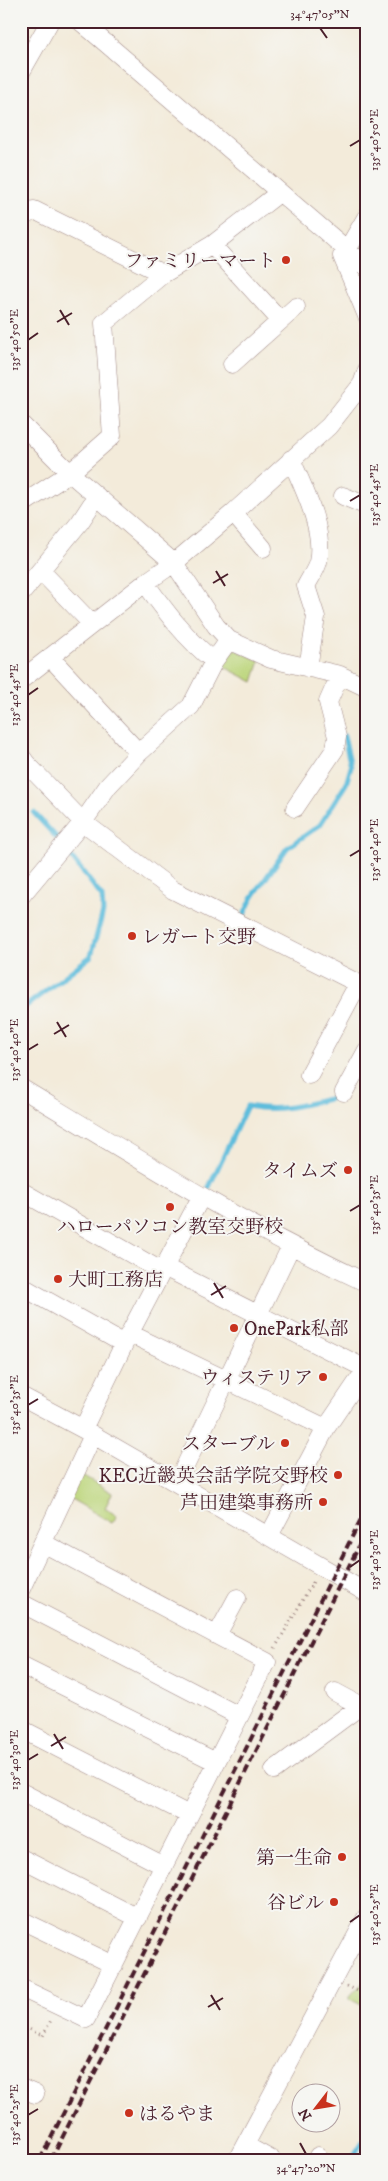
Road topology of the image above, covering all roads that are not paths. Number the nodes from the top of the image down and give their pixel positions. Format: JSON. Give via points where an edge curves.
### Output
{"nodes":[{"id":1,"x":50,"y":21,"type":"edge"},
{"id":2,"x":80,"y":21,"type":"edge"},
{"id":3,"x":21,"y":72,"type":"edge"},
{"id":4,"x":279,"y":193,"type":"junction"},
{"id":5,"x":367,"y":216,"type":"edge"},
{"id":6,"x":21,"y":218,"type":"edge"},
{"id":7,"x":212,"y":245,"type":"junction"},
{"id":8,"x":347,"y":250,"type":"junction"},
{"id":9,"x":367,"y":267,"type":"edge"},
{"id":10,"x":163,"y":274,"type":"junction"},
{"id":11,"x":296,"y":306,"type":"dead end"},
{"id":12,"x":367,"y":316,"type":"edge"},
{"id":13,"x":280,"y":320,"type":"junction"},
{"id":14,"x":232,"y":364,"type":"dead end"},
{"id":15,"x":365,"y":381,"type":"edge"},
{"id":16,"x":21,"y":424,"type":"edge"},
{"id":17,"x":291,"y":459,"type":"junction"},
{"id":18,"x":70,"y":473,"type":"junction"},
{"id":19,"x":96,"y":496,"type":"junction"},
{"id":20,"x":343,"y":496,"type":"dead end"},
{"id":21,"x":21,"y":505,"type":"edge"},
{"id":22,"x":367,"y":506,"type":"edge"},
{"id":23,"x":234,"y":513,"type":"junction"},
{"id":24,"x":263,"y":548,"type":"dead end"},
{"id":25,"x":174,"y":563,"type":"junction"},
{"id":26,"x":41,"y":571,"type":"junction"},
{"id":27,"x":145,"y":583,"type":"junction"},
{"id":28,"x":21,"y":594,"type":"edge"},
{"id":29,"x":92,"y":624,"type":"junction"},
{"id":30,"x":229,"y":640,"type":"junction"},
{"id":31,"x":50,"y":657,"type":"junction"},
{"id":32,"x":214,"y":661,"type":"junction"},
{"id":33,"x":308,"y":668,"type":"junction"},
{"id":34,"x":340,"y":675,"type":"junction"},
{"id":35,"x":21,"y":680,"type":"edge"},
{"id":36,"x":367,"y":688,"type":"edge"},
{"id":37,"x":139,"y":753,"type":"junction"},
{"id":38,"x":21,"y":756,"type":"edge"},
{"id":39,"x":295,"y":808,"type":"dead end"},
{"id":40,"x":83,"y":822,"type":"junction"},
{"id":41,"x":21,"y":896,"type":"edge"},
{"id":42,"x":362,"y":986,"type":"edge"},
{"id":43,"x":367,"y":1050,"type":"edge"},
{"id":44,"x":308,"y":1075,"type":"dead end"},
{"id":45,"x":21,"y":1088,"type":"edge"},
{"id":46,"x":344,"y":1092,"type":"dead end"},
{"id":47,"x":21,"y":1191,"type":"edge"},
{"id":48,"x":201,"y":1198,"type":"junction"},
{"id":49,"x":302,"y":1247,"type":"junction"},
{"id":50,"x":168,"y":1272,"type":"junction"},
{"id":51,"x":367,"y":1284,"type":"edge"},
{"id":52,"x":21,"y":1286,"type":"edge"},
{"id":53,"x":258,"y":1315,"type":"junction"},
{"id":54,"x":131,"y":1341,"type":"junction"},
{"id":55,"x":226,"y":1381,"type":"junction"},
{"id":56,"x":21,"y":1396,"type":"edge"},
{"id":57,"x":326,"y":1428,"type":"junction"},
{"id":58,"x":88,"y":1432,"type":"junction"},
{"id":59,"x":177,"y":1483,"type":"junction"},
{"id":60,"x":269,"y":1536,"type":"junction"},
{"id":61,"x":43,"y":1543,"type":"junction"},
{"id":62,"x":21,"y":1589,"type":"edge"},
{"id":63,"x":367,"y":1593,"type":"edge"},
{"id":64,"x":237,"y":1598,"type":"dead end"},
{"id":65,"x":21,"y":1603,"type":"edge"},
{"id":66,"x":217,"y":1635,"type":"junction"},
{"id":67,"x":21,"y":1665,"type":"edge"},
{"id":68,"x":335,"y":1692,"type":"dead end"},
{"id":69,"x":364,"y":1704,"type":"edge"},
{"id":70,"x":239,"y":1716,"type":"junction"},
{"id":71,"x":21,"y":1729,"type":"edge"},
{"id":72,"x":216,"y":1762,"type":"junction"},
{"id":73,"x":274,"y":1770,"type":"dead end"},
{"id":74,"x":21,"y":1792,"type":"edge"},
{"id":75,"x":189,"y":1815,"type":"junction"},
{"id":76,"x":21,"y":1858,"type":"edge"},
{"id":77,"x":164,"y":1866,"type":"junction"},
{"id":78,"x":367,"y":1916,"type":"edge"},
{"id":79,"x":138,"y":1918,"type":"junction"},
{"id":80,"x":21,"y":1920,"type":"edge"},
{"id":81,"x":114,"y":1964,"type":"junction"},
{"id":82,"x":21,"y":1988,"type":"edge"},
{"id":83,"x":241,"y":2152,"type":"edge"},
{"id":84,"x":272,"y":2160,"type":"edge"}],
"edges":[{"from":1,"to":3,"type":"street"},
{"from":2,"to":4,"type":"street"},
{"from":4,"to":7,"type":"street"},
{"from":4,"to":8,"type":"street"},
{"from":5,"to":8,"type":"street"},
{"from":6,"to":10,"type":"street","via":[[34,210]]},
{"from":7,"to":10,"type":"street"},
{"from":7,"to":13,"type":"street"},
{"from":8,"to":9,"type":"street"},
{"from":8,"to":12,"type":"street","via":[[342,256]]},
{"from":10,"to":18,"type":"street","via":[[104,323],[112,436]]},
{"from":11,"to":13,"type":"street"},
{"from":13,"to":14,"type":"street"},
{"from":15,"to":17,"type":"street","via":[[329,426]]},
{"from":16,"to":18,"type":"street"},
{"from":17,"to":23,"type":"street"},
{"from":17,"to":33,"type":"street","via":[[306,493],[320,545],[318,564],[306,586],[316,617]]},
{"from":18,"to":19,"type":"street"},
{"from":18,"to":21,"type":"street"},
{"from":19,"to":25,"type":"street"},
{"from":19,"to":26,"type":"street"},
{"from":20,"to":22,"type":"street"},
{"from":23,"to":24,"type":"street"},
{"from":23,"to":25,"type":"street"},
{"from":25,"to":27,"type":"street"},
{"from":25,"to":30,"type":"street"},
{"from":26,"to":28,"type":"street"},
{"from":26,"to":29,"type":"street"},
{"from":27,"to":29,"type":"street"},
{"from":27,"to":32,"type":"street","via":[[172,620]]},
{"from":29,"to":31,"type":"street"},
{"from":30,"to":32,"type":"street"},
{"from":30,"to":33,"type":"street","via":[[271,659]]},
{"from":31,"to":35,"type":"street"},
{"from":31,"to":37,"type":"street"},
{"from":32,"to":37,"type":"street","via":[[191,706]]},
{"from":33,"to":34,"type":"street"},
{"from":34,"to":36,"type":"street"},
{"from":34,"to":39,"type":"street","via":[[328,702],[337,738],[335,749]]},
{"from":37,"to":40,"type":"street","via":[[108,786]]},
{"from":38,"to":40,"type":"street"},
{"from":40,"to":41,"type":"street"},
{"from":40,"to":42,"type":"street","via":[[173,890]]},
{"from":42,"to":44,"type":"street"},
{"from":43,"to":46,"type":"street"},
{"from":45,"to":48,"type":"street"},
{"from":47,"to":50,"type":"street"},
{"from":48,"to":49,"type":"street"},
{"from":48,"to":50,"type":"street"},
{"from":49,"to":51,"type":"street","via":[[342,1266]]},
{"from":49,"to":53,"type":"street"},
{"from":50,"to":53,"type":"street"},
{"from":50,"to":54,"type":"street"},
{"from":52,"to":54,"type":"street"},
{"from":53,"to":55,"type":"street"},
{"from":53,"to":57,"type":"street","via":[[366,1369]]},
{"from":54,"to":55,"type":"street"},
{"from":54,"to":58,"type":"street"},
{"from":55,"to":57,"type":"street"},
{"from":55,"to":59,"type":"street"},
{"from":56,"to":58,"type":"street"},
{"from":57,"to":60,"type":"street"},
{"from":58,"to":59,"type":"street"},
{"from":58,"to":61,"type":"street"},
{"from":59,"to":60,"type":"street"},
{"from":60,"to":63,"type":"street"},
{"from":61,"to":62,"type":"street"},
{"from":61,"to":66,"type":"street"},
{"from":64,"to":66,"type":"street"},
{"from":65,"to":70,"type":"street"},
{"from":66,"to":70,"type":"street","via":[[267,1662]]},
{"from":67,"to":72,"type":"street"},
{"from":68,"to":69,"type":"street"},
{"from":69,"to":73,"type":"street"},
{"from":70,"to":72,"type":"street"},
{"from":71,"to":75,"type":"street"},
{"from":72,"to":75,"type":"street"},
{"from":74,"to":77,"type":"street"},
{"from":75,"to":77,"type":"street"},
{"from":76,"to":79,"type":"street"},
{"from":77,"to":79,"type":"street"},
{"from":78,"to":83,"type":"street"},
{"from":79,"to":81,"type":"street"},
{"from":80,"to":81,"type":"street"},
{"from":81,"to":82,"type":"street","via":[[86,2019]]},
{"from":83,"to":84,"type":"street"}]}
